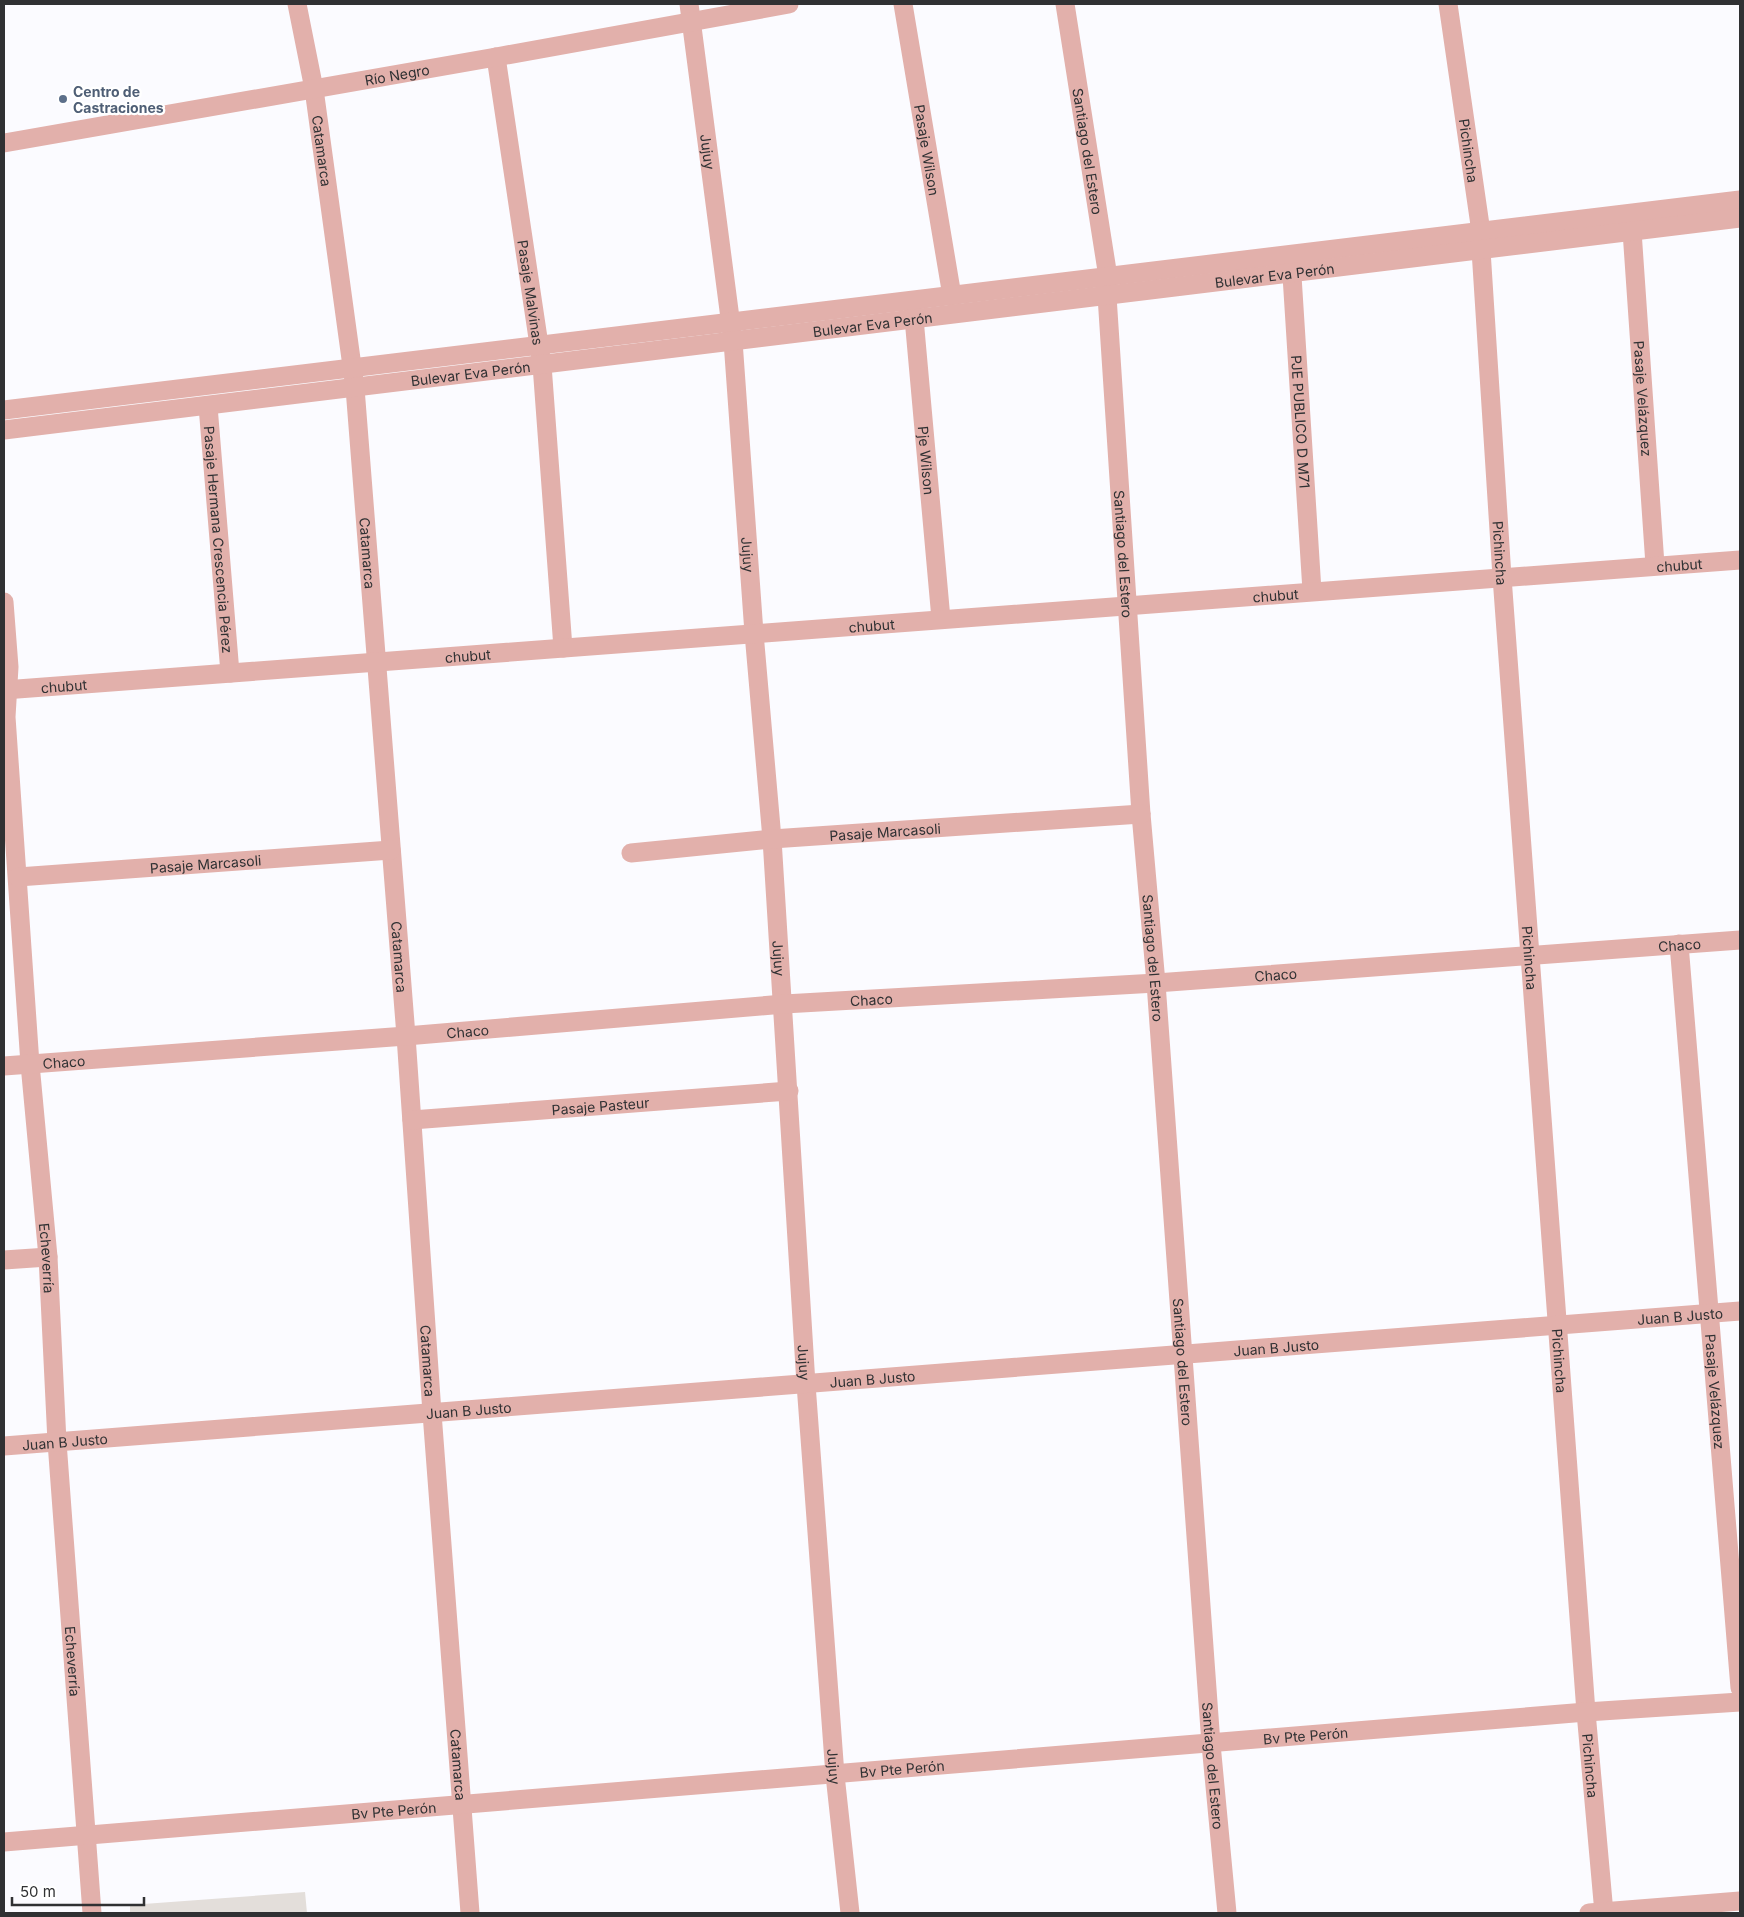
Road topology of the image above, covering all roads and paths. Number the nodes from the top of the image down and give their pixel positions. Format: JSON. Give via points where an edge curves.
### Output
{"nodes":[{"id":1,"x":297,"y":4,"type":"edge"},
{"id":2,"x":789,"y":4,"type":"edge"},
{"id":3,"x":903,"y":4,"type":"edge"},
{"id":4,"x":1065,"y":4,"type":"edge"},
{"id":5,"x":1448,"y":4,"type":"edge"},
{"id":6,"x":690,"y":13,"type":"edge"},
{"id":7,"x":496,"y":58,"type":"junction"},
{"id":8,"x":314,"y":90,"type":"junction"},
{"id":9,"x":4,"y":143,"type":"edge"},
{"id":10,"x":1740,"y":200,"type":"edge"},
{"id":11,"x":1740,"y":218,"type":"edge"},
{"id":12,"x":1632,"y":231,"type":"junction"},
{"id":13,"x":1481,"y":241,"type":"junction"},
{"id":14,"x":1291,"y":254,"type":"junction"},
{"id":15,"x":1292,"y":273,"type":"junction"},
{"id":16,"x":1108,"y":277,"type":"junction"},
{"id":17,"x":952,"y":296,"type":"junction"},
{"id":18,"x":1108,"y":296,"type":"junction"},
{"id":19,"x":912,"y":301,"type":"junction"},
{"id":20,"x":914,"y":319,"type":"junction"},
{"id":21,"x":732,"y":332,"type":"junction"},
{"id":22,"x":539,"y":346,"type":"junction"},
{"id":23,"x":542,"y":365,"type":"junction"},
{"id":24,"x":352,"y":369,"type":"junction"},
{"id":25,"x":355,"y":388,"type":"junction"},
{"id":26,"x":208,"y":406,"type":"junction"},
{"id":27,"x":4,"y":410,"type":"edge"},
{"id":28,"x":4,"y":430,"type":"edge"},
{"id":29,"x":1740,"y":560,"type":"edge"},
{"id":30,"x":1655,"y":565,"type":"junction"},
{"id":31,"x":1502,"y":577,"type":"junction"},
{"id":32,"x":1312,"y":591,"type":"junction"},
{"id":33,"x":4,"y":602,"type":"edge"},
{"id":34,"x":1127,"y":605,"type":"junction"},
{"id":35,"x":941,"y":619,"type":"junction"},
{"id":36,"x":754,"y":634,"type":"junction"},
{"id":37,"x":564,"y":648,"type":"junction"},
{"id":38,"x":376,"y":662,"type":"junction"},
{"id":39,"x":230,"y":673,"type":"junction"},
{"id":40,"x":6,"y":690,"type":"edge"},
{"id":41,"x":1141,"y":814,"type":"junction"},
{"id":42,"x":772,"y":839,"type":"junction"},
{"id":43,"x":391,"y":850,"type":"junction"},
{"id":44,"x":10,"y":852,"type":"edge"},
{"id":45,"x":631,"y":853,"type":"dead end"},
{"id":46,"x":18,"y":877,"type":"junction"},
{"id":47,"x":1740,"y":940,"type":"edge"},
{"id":48,"x":1679,"y":944,"type":"junction"},
{"id":49,"x":1530,"y":956,"type":"junction"},
{"id":50,"x":1156,"y":983,"type":"junction"},
{"id":51,"x":784,"y":1004,"type":"junction"},
{"id":52,"x":406,"y":1036,"type":"junction"},
{"id":53,"x":30,"y":1064,"type":"junction"},
{"id":54,"x":4,"y":1066,"type":"edge"},
{"id":55,"x":789,"y":1091,"type":"junction"},
{"id":56,"x":412,"y":1120,"type":"junction"},
{"id":57,"x":48,"y":1257,"type":"junction"},
{"id":58,"x":4,"y":1260,"type":"edge"},
{"id":59,"x":1740,"y":1311,"type":"edge"},
{"id":60,"x":1710,"y":1313,"type":"junction"},
{"id":61,"x":1557,"y":1325,"type":"junction"},
{"id":62,"x":1183,"y":1354,"type":"junction"},
{"id":63,"x":806,"y":1384,"type":"junction"},
{"id":64,"x":432,"y":1413,"type":"junction"},
{"id":65,"x":57,"y":1442,"type":"junction"},
{"id":66,"x":4,"y":1446,"type":"edge"},
{"id":67,"x":1740,"y":1688,"type":"edge"},
{"id":68,"x":1740,"y":1702,"type":"edge"},
{"id":69,"x":1586,"y":1712,"type":"junction"},
{"id":70,"x":1211,"y":1744,"type":"junction"},
{"id":71,"x":835,"y":1775,"type":"junction"},
{"id":72,"x":461,"y":1805,"type":"junction"},
{"id":73,"x":87,"y":1836,"type":"junction"},
{"id":74,"x":4,"y":1842,"type":"edge"},
{"id":75,"x":1740,"y":1901,"type":"edge"},
{"id":76,"x":92,"y":1913,"type":"edge"},
{"id":77,"x":470,"y":1913,"type":"edge"},
{"id":78,"x":850,"y":1913,"type":"edge"},
{"id":79,"x":1227,"y":1913,"type":"edge"},
{"id":80,"x":1599,"y":1913,"type":"edge"}],
"edges":[{"from":1,"to":8,"type":"street","name":"Catamarca"},
{"from":2,"to":6,"type":"street","name":"Río Negro"},
{"from":3,"to":17,"type":"street","name":"Pasaje Wilson"},
{"from":4,"to":16,"type":"street","name":"Santiago del Estero"},
{"from":5,"to":13,"type":"street","name":"Pichincha"},
{"from":6,"to":7,"type":"street","name":"Río Negro"},
{"from":6,"to":21,"type":"street","name":"Jujuy"},
{"from":7,"to":8,"type":"street","name":"Río Negro"},
{"from":7,"to":22,"type":"street","name":"Pasaje Malvinas"},
{"from":8,"to":9,"type":"street","name":"Río Negro"},
{"from":8,"to":24,"type":"street","name":"Catamarca"},
{"from":10,"to":13,"type":"street","name":"Bulevar Eva Perón"},
{"from":11,"to":12,"type":"street","name":"Bulevar Eva Perón"},
{"from":12,"to":13,"type":"street","name":"Bulevar Eva Perón"},
{"from":12,"to":30,"type":"street","name":"Pasaje Velázquez"},
{"from":13,"to":14,"type":"street","name":"Bulevar Eva Perón"},
{"from":13,"to":15,"type":"street","name":"Bulevar Eva Perón"},
{"from":13,"to":31,"type":"street","name":"Pichincha"},
{"from":14,"to":15,"type":"street","name":"PJE PUBLICO D M71"},
{"from":14,"to":16,"type":"street","name":"Bulevar Eva Perón"},
{"from":15,"to":18,"type":"street","name":"Bulevar Eva Perón"},
{"from":15,"to":32,"type":"street","name":"PJE PUBLICO D M71"},
{"from":16,"to":17,"type":"street","name":"Bulevar Eva Perón"},
{"from":16,"to":18,"type":"street","name":"Santiago del Estero"},
{"from":17,"to":19,"type":"street","name":"Bulevar Eva Perón"},
{"from":18,"to":20,"type":"street","name":"Bulevar Eva Perón"},
{"from":18,"to":34,"type":"street","name":"Santiago del Estero"},
{"from":19,"to":20,"type":"street","name":"Pje Wilson"},
{"from":19,"to":21,"type":"street","name":"Bulevar Eva Perón"},
{"from":20,"to":21,"type":"street","name":"Bulevar Eva Perón"},
{"from":20,"to":35,"type":"street","name":"Pje Wilson"},
{"from":21,"to":22,"type":"street","name":"Bulevar Eva Perón"},
{"from":21,"to":23,"type":"street","name":"Bulevar Eva Perón"},
{"from":21,"to":36,"type":"street","name":"Jujuy"},
{"from":22,"to":23,"type":"street","name":"Pasaje Malvinas"},
{"from":22,"to":24,"type":"street","name":"Bulevar Eva Perón"},
{"from":23,"to":25,"type":"street","name":"Bulevar Eva Perón"},
{"from":23,"to":37,"type":"street","name":"Pasaje Malvinas"},
{"from":24,"to":25,"type":"street","name":"Catamarca"},
{"from":24,"to":27,"type":"street","name":"Bulevar Eva Perón"},
{"from":25,"to":26,"type":"street","name":"Bulevar Eva Perón"},
{"from":25,"to":38,"type":"street","name":"Catamarca"},
{"from":26,"to":28,"type":"street","name":"Bulevar Eva Perón"},
{"from":26,"to":39,"type":"street","name":"Pasaje Hermana Crescencia Pérez"},
{"from":29,"to":30,"type":"street","name":"chubut"},
{"from":30,"to":31,"type":"street","name":"chubut"},
{"from":31,"to":32,"type":"street","name":"chubut"},
{"from":31,"to":49,"type":"street","name":"Pichincha"},
{"from":32,"to":34,"type":"street","name":"chubut"},
{"from":33,"to":40,"type":"street","name":"Echeverría","via":[[10,667]]},
{"from":34,"to":35,"type":"street","name":"chubut"},
{"from":34,"to":41,"type":"street","name":"Santiago del Estero"},
{"from":35,"to":36,"type":"street","name":"chubut"},
{"from":36,"to":37,"type":"street","name":"chubut"},
{"from":36,"to":42,"type":"street","name":"Jujuy"},
{"from":37,"to":38,"type":"street","name":"chubut"},
{"from":38,"to":39,"type":"street","name":"chubut"},
{"from":38,"to":43,"type":"street","name":"Catamarca"},
{"from":39,"to":40,"type":"street","name":"chubut"},
{"from":40,"to":44,"type":"street","name":"Echeverría"},
{"from":41,"to":42,"type":"street","name":"Pasaje Marcasoli"},
{"from":41,"to":50,"type":"street","name":"Santiago del Estero"},
{"from":42,"to":45,"type":"street","name":"Pasaje Marcasoli"},
{"from":42,"to":51,"type":"street","name":"Jujuy"},
{"from":43,"to":46,"type":"street","name":"Pasaje Marcasoli"},
{"from":43,"to":52,"type":"street","name":"Catamarca"},
{"from":44,"to":46,"type":"street","name":"Echeverría"},
{"from":46,"to":53,"type":"street","name":"Echeverría"},
{"from":47,"to":48,"type":"street","name":"Chaco"},
{"from":48,"to":49,"type":"street","name":"Chaco"},
{"from":48,"to":60,"type":"street","name":"Pasaje Velázquez"},
{"from":49,"to":50,"type":"street","name":"Chaco"},
{"from":49,"to":61,"type":"street","name":"Pichincha"},
{"from":50,"to":51,"type":"street","name":"Chaco"},
{"from":50,"to":62,"type":"street","name":"Santiago del Estero"},
{"from":51,"to":52,"type":"street","name":"Chaco"},
{"from":51,"to":55,"type":"street","name":"Jujuy"},
{"from":52,"to":53,"type":"street","name":"Chaco"},
{"from":52,"to":56,"type":"street","name":"Catamarca"},
{"from":53,"to":54,"type":"street","name":"Chaco"},
{"from":53,"to":57,"type":"street","name":"Echeverría"},
{"from":55,"to":56,"type":"street","name":"Pasaje Pasteur"},
{"from":55,"to":63,"type":"street","name":"Jujuy"},
{"from":56,"to":64,"type":"street","name":"Catamarca"},
{"from":57,"to":58,"type":"street"},
{"from":57,"to":65,"type":"street","name":"Echeverría"},
{"from":59,"to":60,"type":"street","name":"Juan B Justo"},
{"from":60,"to":61,"type":"street","name":"Juan B Justo"},
{"from":60,"to":67,"type":"street","name":"Pasaje Velázquez"},
{"from":61,"to":62,"type":"street","name":"Juan B Justo"},
{"from":61,"to":69,"type":"street","name":"Pichincha"},
{"from":62,"to":63,"type":"street","name":"Juan B Justo"},
{"from":62,"to":70,"type":"street","name":"Santiago del Estero"},
{"from":63,"to":64,"type":"street","name":"Juan B Justo"},
{"from":63,"to":71,"type":"street","name":"Jujuy"},
{"from":64,"to":65,"type":"street","name":"Juan B Justo"},
{"from":64,"to":72,"type":"street","name":"Catamarca"},
{"from":65,"to":66,"type":"street","name":"Juan B Justo"},
{"from":65,"to":73,"type":"street","name":"Echeverría"},
{"from":68,"to":69,"type":"street","name":"Bv Pte Perón"},
{"from":69,"to":70,"type":"street","name":"Bv Pte Perón"},
{"from":69,"to":80,"type":"street","name":"Pichincha"},
{"from":70,"to":71,"type":"street","name":"Bv Pte Perón"},
{"from":70,"to":79,"type":"street","name":"Santiago del Estero"},
{"from":71,"to":72,"type":"street","name":"Bv Pte Perón"},
{"from":71,"to":78,"type":"street","name":"Jujuy"},
{"from":72,"to":73,"type":"street","name":"Bv Pte Perón"},
{"from":72,"to":77,"type":"street","name":"Catamarca"},
{"from":73,"to":74,"type":"street","name":"Bv Pte Perón"},
{"from":73,"to":76,"type":"street","name":"Echeverría"},
{"from":75,"to":80,"type":"street"}]}
